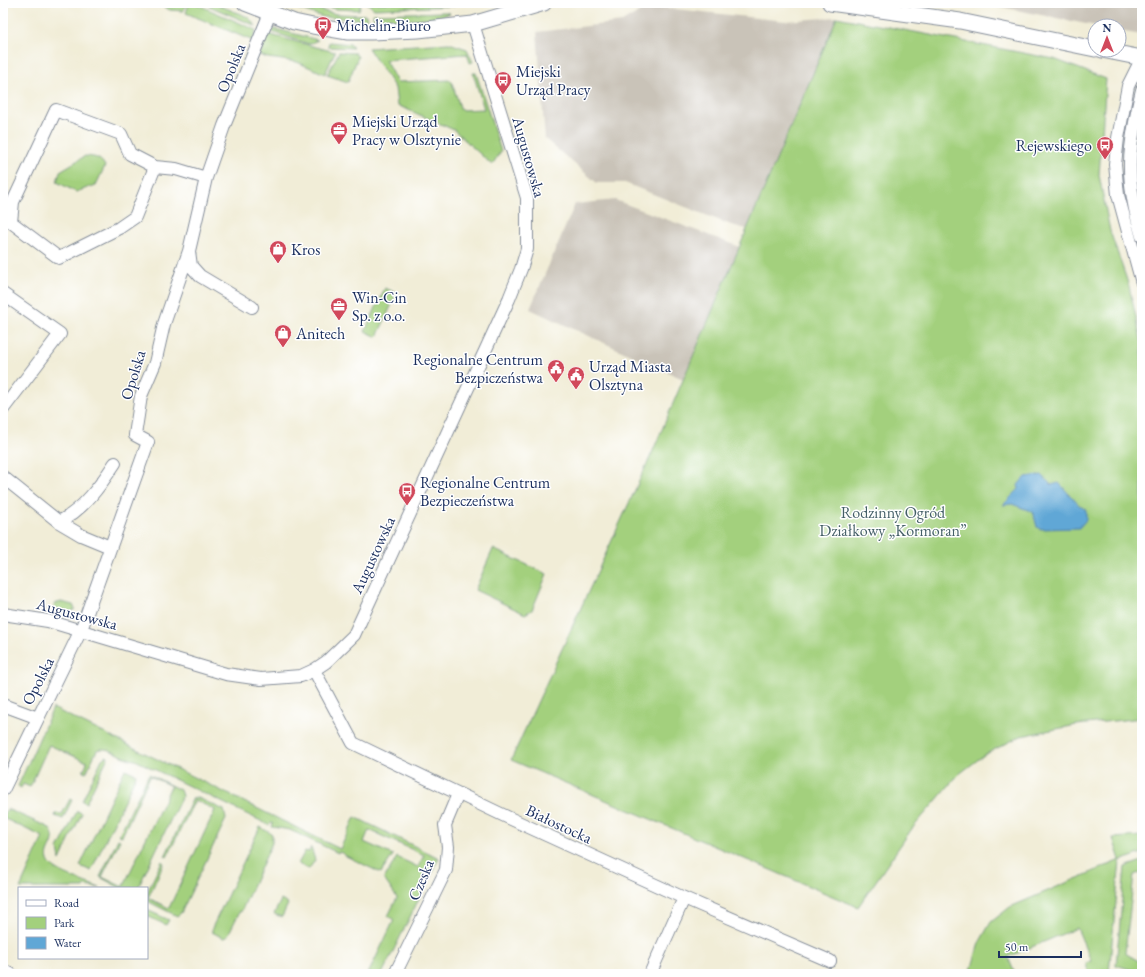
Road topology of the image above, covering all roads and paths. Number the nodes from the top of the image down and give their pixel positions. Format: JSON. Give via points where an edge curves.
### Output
{"nodes":[{"id":1,"x":245,"y":3,"type":"edge"},
{"id":2,"x":544,"y":3,"type":"edge"},
{"id":3,"x":830,"y":3,"type":"edge"},
{"id":4,"x":270,"y":13,"type":"junction"},
{"id":5,"x":473,"y":24,"type":"junction"},
{"id":6,"x":1087,"y":47,"type":"edge"},
{"id":7,"x":1127,"y":55,"type":"edge"},
{"id":8,"x":1142,"y":58,"type":"edge"},
{"id":9,"x":1142,"y":90,"type":"edge"},
{"id":10,"x":155,"y":167,"type":"junction"},
{"id":11,"x":206,"y":178,"type":"junction"},
{"id":12,"x":1142,"y":236,"type":"edge"},
{"id":13,"x":189,"y":251,"type":"junction"},
{"id":14,"x":1142,"y":283,"type":"edge"},
{"id":15,"x":3,"y":294,"type":"edge"},
{"id":16,"x":252,"y":308,"type":"dead end"},
{"id":17,"x":3,"y":410,"type":"edge"},
{"id":18,"x":114,"y":463,"type":"dead end"},
{"id":19,"x":3,"y":477,"type":"edge"},
{"id":20,"x":60,"y":522,"type":"junction"},
{"id":21,"x":110,"y":547,"type":"junction"},
{"id":22,"x":3,"y":614,"type":"edge"},
{"id":23,"x":81,"y":630,"type":"junction"},
{"id":24,"x":314,"y":670,"type":"junction"},
{"id":25,"x":3,"y":705,"type":"edge"},
{"id":26,"x":38,"y":718,"type":"junction"},
{"id":27,"x":3,"y":790,"type":"edge"},
{"id":28,"x":458,"y":794,"type":"junction"},
{"id":29,"x":684,"y":898,"type":"junction"},
{"id":30,"x":830,"y":962,"type":"dead end"},
{"id":31,"x":3,"y":970,"type":"edge"},
{"id":32,"x":11,"y":974,"type":"edge"},
{"id":33,"x":395,"y":974,"type":"edge"},
{"id":34,"x":650,"y":974,"type":"edge"}],
"edges":[{"from":1,"to":4,"type":"street"},
{"from":2,"to":5,"type":"street"},
{"from":3,"to":6,"type":"street","via":[[960,22]]},
{"from":4,"to":5,"type":"street","via":[[300,23],[348,32],[418,30]]},
{"from":4,"to":11,"type":"street","name":"Opolska","via":[[224,126]]},
{"from":5,"to":24,"type":"street","name":"Augustowska","via":[[527,198],[527,249],[509,299],[354,635]]},
{"from":7,"to":8,"type":"street"},
{"from":8,"to":14,"type":"street","via":[[1128,86],[1115,164],[1118,195]]},
{"from":9,"to":12,"type":"street","via":[[1131,136],[1129,162],[1130,183]]},
{"from":10,"to":10,"type":"street","via":[[130,154],[121,134],[56,110],[13,202],[11,222],[60,258],[135,217]]},
{"from":10,"to":11,"type":"street"},
{"from":11,"to":13,"type":"street","name":"Opolska"},
{"from":13,"to":16,"type":"street","name":"Opolska","via":[[191,266],[200,276]]},
{"from":13,"to":21,"type":"street","name":"Opolska","via":[[164,324],[155,363],[141,396],[135,435],[148,442]]},
{"from":15,"to":17,"type":"street","via":[[60,334]]},
{"from":18,"to":20,"type":"street","via":[[102,484],[75,514]]},
{"from":19,"to":20,"type":"street"},
{"from":20,"to":21,"type":"street","via":[[81,535]]},
{"from":21,"to":23,"type":"street","name":"Opolska"},
{"from":22,"to":23,"type":"street","name":"Augustowska","via":[[41,619]]},
{"from":23,"to":24,"type":"street","name":"Augustowska","via":[[226,674],[279,679],[301,676]]},
{"from":23,"to":26,"type":"street","name":"Opolska"},
{"from":24,"to":28,"type":"street","name":"Białostocka","via":[[353,743]]},
{"from":25,"to":26,"type":"street"},
{"from":26,"to":27,"type":"street","name":"Opolska"},
{"from":28,"to":29,"type":"street","name":"Białostocka"},
{"from":28,"to":33,"type":"street","name":"Czeska","via":[[445,825],[448,847],[446,870]]},
{"from":29,"to":30,"type":"street","name":"Białostocka"},
{"from":29,"to":34,"type":"street"},
{"from":31,"to":32,"type":"street"}]}
